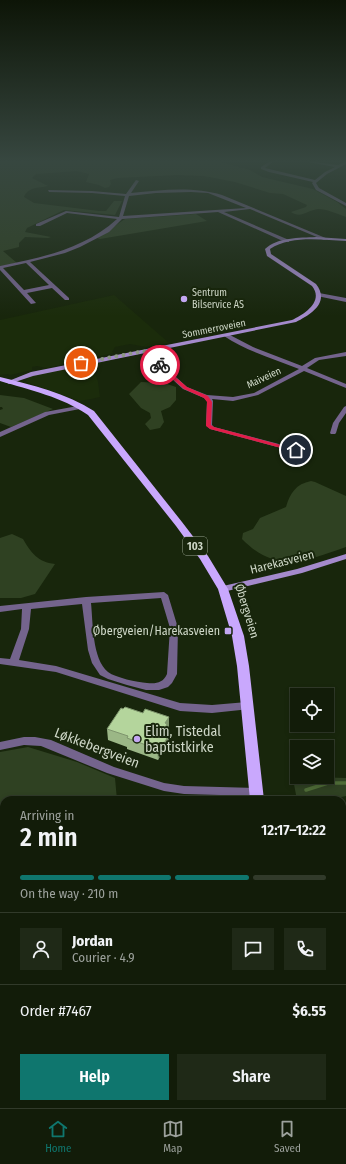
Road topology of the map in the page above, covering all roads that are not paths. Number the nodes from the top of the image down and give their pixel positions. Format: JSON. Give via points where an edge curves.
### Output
{"nodes":[{"id":1,"x":64,"y":213,"type":"edge"},
{"id":2,"x":72,"y":213,"type":"edge"},
{"id":3,"x":122,"y":213,"type":"edge"},
{"id":4,"x":195,"y":213,"type":"edge"},
{"id":5,"x":223,"y":213,"type":"edge"},
{"id":6,"x":262,"y":213,"type":"edge"},
{"id":7,"x":120,"y":218,"type":"junction"},
{"id":8,"x":38,"y":225,"type":"dead end"},
{"id":9,"x":326,"y":239,"type":"junction"},
{"id":10,"x":346,"y":240,"type":"edge"},
{"id":11,"x":287,"y":242,"type":"junction"},
{"id":12,"x":27,"y":262,"type":"junction"},
{"id":13,"x":0,"y":267,"type":"edge"},
{"id":14,"x":53,"y":286,"type":"junction"},
{"id":15,"x":24,"y":292,"type":"junction"},
{"id":16,"x":319,"y":295,"type":"junction"},
{"id":17,"x":67,"y":299,"type":"dead end"},
{"id":18,"x":346,"y":300,"type":"edge"},
{"id":19,"x":33,"y":302,"type":"dead end"},
{"id":20,"x":226,"y":335,"type":"junction"},
{"id":21,"x":144,"y":351,"type":"junction"},
{"id":22,"x":346,"y":354,"type":"edge"},
{"id":23,"x":304,"y":369,"type":"junction"},
{"id":24,"x":5,"y":380,"type":"edge"},
{"id":25,"x":346,"y":386,"type":"edge"},
{"id":26,"x":206,"y":397,"type":"junction"},
{"id":27,"x":83,"y":407,"type":"junction"},
{"id":28,"x":346,"y":408,"type":"edge"},
{"id":29,"x":333,"y":433,"type":"dead end"},
{"id":30,"x":0,"y":435,"type":"edge"},
{"id":31,"x":296,"y":450,"type":"dead end"},
{"id":32,"x":346,"y":556,"type":"edge"},
{"id":33,"x":223,"y":589,"type":"junction"},
{"id":34,"x":86,"y":600,"type":"junction"},
{"id":35,"x":27,"y":606,"type":"junction"},
{"id":36,"x":0,"y":609,"type":"edge"},
{"id":37,"x":0,"y":661,"type":"edge"},
{"id":38,"x":14,"y":662,"type":"junction"},
{"id":39,"x":247,"y":706,"type":"junction"},
{"id":40,"x":0,"y":746,"type":"edge"},
{"id":41,"x":256,"y":796,"type":"edge"}],
"edges":[{"from":1,"to":8,"type":"street"},
{"from":2,"to":7,"type":"street"},
{"from":3,"to":7,"type":"street"},
{"from":4,"to":7,"type":"street"},
{"from":5,"to":11,"type":"street"},
{"from":6,"to":9,"type":"street"},
{"from":7,"to":12,"type":"street","via":[[74,248]]},
{"from":9,"to":10,"type":"street"},
{"from":9,"to":11,"type":"street"},
{"from":11,"to":16,"type":"street","via":[[270,246],[267,252],[314,285]]},
{"from":12,"to":13,"type":"street"},
{"from":12,"to":14,"type":"street"},
{"from":13,"to":15,"type":"street"},
{"from":14,"to":15,"type":"street"},
{"from":14,"to":17,"type":"street"},
{"from":15,"to":19,"type":"street"},
{"from":16,"to":18,"type":"street"},
{"from":16,"to":20,"type":"street","name":"Sommerroveien","via":[[310,313],[294,321]]},
{"from":20,"to":21,"type":"street","name":"Sommerroveien"},
{"from":20,"to":23,"type":"street","name":"Maiveien"},
{"from":21,"to":24,"type":"street","name":"Sommerroveien"},
{"from":21,"to":26,"type":"street","name":"Maiveien","via":[[185,388]]},
{"from":22,"to":23,"type":"street","name":"Maiveien","via":[[317,359]]},
{"from":23,"to":25,"type":"street","name":"Maiveien"},
{"from":23,"to":26,"type":"street","name":"Maiveien","via":[[262,392],[249,396],[225,399]]},
{"from":24,"to":27,"type":"main road","name":"Øbergveien","number":"103"},
{"from":26,"to":31,"type":"street","via":[[210,402],[209,426],[212,428]]},
{"from":27,"to":30,"type":"street","via":[[47,413]]},
{"from":27,"to":33,"type":"main road","name":"Øbergveien","number":"103","via":[[98,421],[179,524]]},
{"from":28,"to":29,"type":"street"},
{"from":32,"to":33,"type":"street","name":"Harekasveien","via":[[299,571]]},
{"from":33,"to":39,"type":"main road","name":"Øbergveien","number":"103","via":[[238,636]]},
{"from":34,"to":34,"type":"street","via":[[164,595],[174,628],[171,679],[158,687],[146,687],[104,673],[94,658]]},
{"from":34,"to":35,"type":"street"},
{"from":35,"to":36,"type":"street"},
{"from":35,"to":38,"type":"street","via":[[25,629]]},
{"from":37,"to":38,"type":"street"},
{"from":38,"to":39,"type":"street","via":[[56,669],[180,707],[212,709]]},
{"from":39,"to":41,"type":"main road","name":"Øbergveien","number":"103"},
{"from":40,"to":41,"type":"street","name":"Løkkebergveien","via":[[16,741],[36,740],[110,770],[164,787]]}]}
